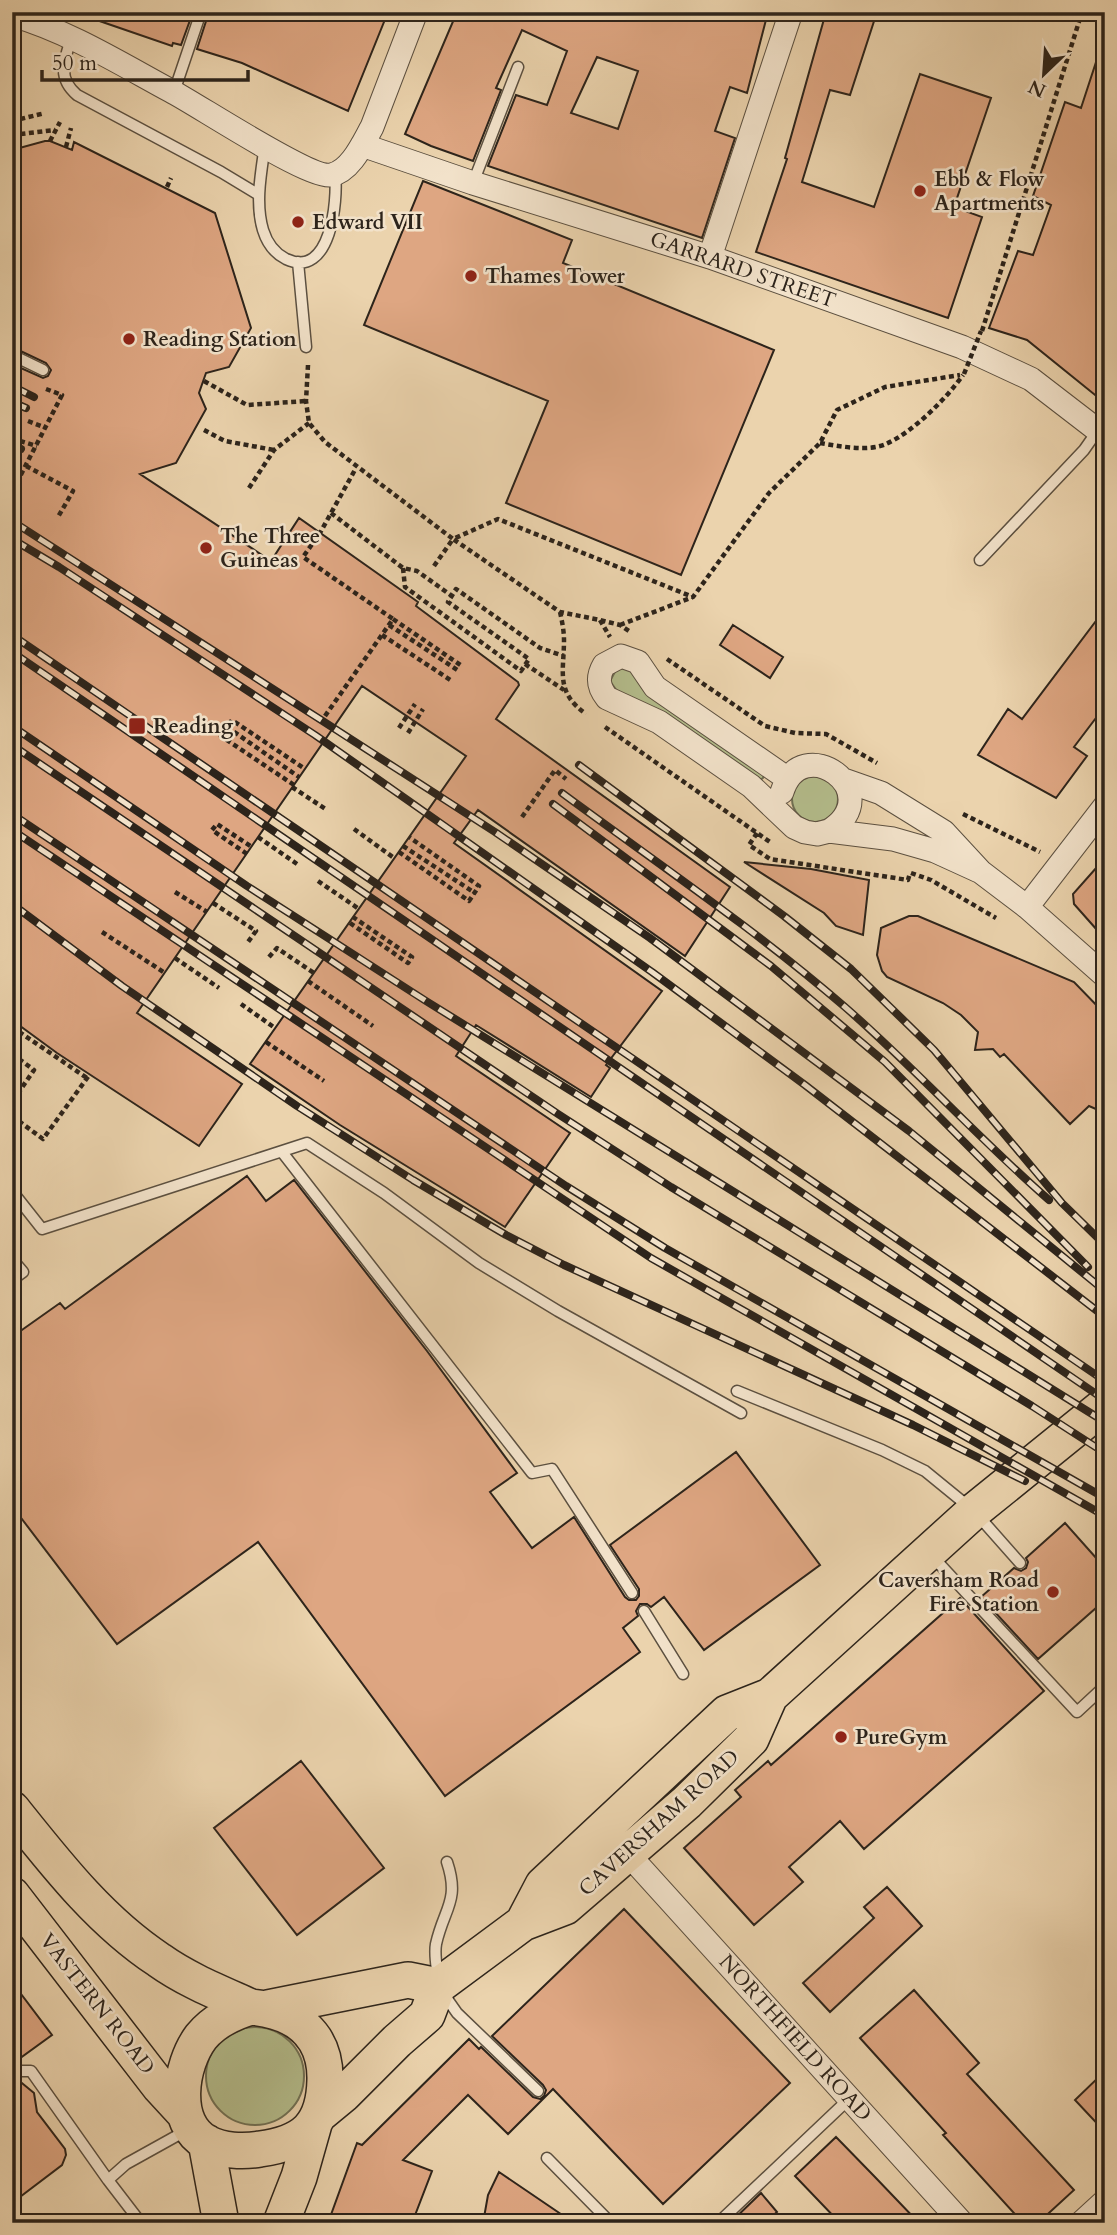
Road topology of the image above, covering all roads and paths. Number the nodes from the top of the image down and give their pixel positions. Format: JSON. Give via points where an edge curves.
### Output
{"nodes":[{"id":1,"x":201,"y":12,"type":"edge"},
{"id":2,"x":416,"y":12,"type":"edge"},
{"id":3,"x":791,"y":12,"type":"edge"},
{"id":4,"x":1082,"y":12,"type":"edge"},
{"id":5,"x":12,"y":15,"type":"edge"},
{"id":6,"x":71,"y":39,"type":"junction"},
{"id":7,"x":518,"y":66,"type":"dead end"},
{"id":8,"x":174,"y":92,"type":"junction"},
{"id":9,"x":46,"y":113,"type":"dead end"},
{"id":10,"x":12,"y":121,"type":"edge"},
{"id":11,"x":60,"y":122,"type":"dead end"},
{"id":12,"x":71,"y":128,"type":"dead end"},
{"id":13,"x":55,"y":130,"type":"junction"},
{"id":14,"x":12,"y":135,"type":"edge"},
{"id":15,"x":51,"y":141,"type":"dead end"},
{"id":16,"x":264,"y":145,"type":"junction"},
{"id":17,"x":362,"y":145,"type":"junction"},
{"id":18,"x":66,"y":147,"type":"dead end"},
{"id":19,"x":335,"y":174,"type":"junction"},
{"id":20,"x":171,"y":178,"type":"dead end"},
{"id":21,"x":473,"y":183,"type":"junction"},
{"id":22,"x":167,"y":187,"type":"dead end"},
{"id":23,"x":259,"y":195,"type":"junction"},
{"id":24,"x":709,"y":257,"type":"junction"},
{"id":25,"x":298,"y":262,"type":"junction"},
{"id":26,"x":306,"y":347,"type":"dead end"},
{"id":27,"x":12,"y":355,"type":"edge"},
{"id":28,"x":43,"y":370,"type":"dead end"},
{"id":29,"x":964,"y":374,"type":"junction"},
{"id":30,"x":309,"y":375,"type":"dead end"},
{"id":31,"x":204,"y":381,"type":"dead end"},
{"id":32,"x":42,"y":387,"type":"dead end"},
{"id":33,"x":306,"y":401,"type":"junction"},
{"id":34,"x":28,"y":421,"type":"dead end"},
{"id":35,"x":309,"y":422,"type":"junction"},
{"id":36,"x":46,"y":428,"type":"junction"},
{"id":37,"x":204,"y":430,"type":"dead end"},
{"id":38,"x":1101,"y":433,"type":"edge"},
{"id":39,"x":20,"y":441,"type":"dead end"},
{"id":40,"x":820,"y":443,"type":"junction"},
{"id":41,"x":37,"y":446,"type":"junction"},
{"id":42,"x":274,"y":450,"type":"junction"},
{"id":43,"x":26,"y":466,"type":"junction"},
{"id":44,"x":356,"y":468,"type":"junction"},
{"id":45,"x":249,"y":488,"type":"dead end"},
{"id":46,"x":13,"y":489,"type":"edge"},
{"id":47,"x":331,"y":513,"type":"junction"},
{"id":48,"x":58,"y":517,"type":"dead end"},
{"id":49,"x":453,"y":540,"type":"junction"},
{"id":50,"x":980,"y":560,"type":"dead end"},
{"id":51,"x":434,"y":566,"type":"dead end"},
{"id":52,"x":403,"y":568,"type":"junction"},
{"id":53,"x":452,"y":596,"type":"junction"},
{"id":54,"x":693,"y":597,"type":"junction"},
{"id":55,"x":560,"y":612,"type":"junction"},
{"id":56,"x":393,"y":619,"type":"junction"},
{"id":57,"x":600,"y":620,"type":"dead end"},
{"id":58,"x":389,"y":625,"type":"junction"},
{"id":59,"x":620,"y":625,"type":"dead end"},
{"id":60,"x":382,"y":635,"type":"junction"},
{"id":61,"x":564,"y":636,"type":"dead end"},
{"id":62,"x":564,"y":656,"type":"dead end"},
{"id":63,"x":525,"y":664,"type":"junction"},
{"id":64,"x":463,"y":666,"type":"dead end"},
{"id":65,"x":459,"y":671,"type":"dead end"},
{"id":66,"x":452,"y":681,"type":"dead end"},
{"id":67,"x":565,"y":690,"type":"dead end"},
{"id":68,"x":415,"y":704,"type":"dead end"},
{"id":69,"x":423,"y":709,"type":"dead end"},
{"id":70,"x":325,"y":716,"type":"dead end"},
{"id":71,"x":227,"y":727,"type":"junction"},
{"id":72,"x":399,"y":728,"type":"dead end"},
{"id":73,"x":408,"y":733,"type":"dead end"},
{"id":74,"x":304,"y":769,"type":"dead end"},
{"id":75,"x":299,"y":777,"type":"dead end"},
{"id":76,"x":566,"y":779,"type":"dead end"},
{"id":77,"x":788,"y":779,"type":"junction"},
{"id":78,"x":844,"y":780,"type":"junction"},
{"id":79,"x":1105,"y":806,"type":"edge"},
{"id":80,"x":327,"y":810,"type":"dead end"},
{"id":81,"x":522,"y":817,"type":"dead end"},
{"id":82,"x":786,"y":818,"type":"junction"},
{"id":83,"x":354,"y":829,"type":"dead end"},
{"id":84,"x":829,"y":831,"type":"junction"},
{"id":85,"x":757,"y":833,"type":"dead end"},
{"id":86,"x":258,"y":837,"type":"dead end"},
{"id":87,"x":409,"y":837,"type":"dead end"},
{"id":88,"x":403,"y":846,"type":"dead end"},
{"id":89,"x":252,"y":847,"type":"dead end"},
{"id":90,"x":398,"y":852,"type":"dead end"},
{"id":91,"x":247,"y":854,"type":"dead end"},
{"id":92,"x":394,"y":858,"type":"dead end"},
{"id":93,"x":297,"y":864,"type":"dead end"},
{"id":94,"x":981,"y":872,"type":"junction"},
{"id":95,"x":910,"y":873,"type":"dead end"},
{"id":96,"x":318,"y":881,"type":"dead end"},
{"id":97,"x":175,"y":892,"type":"dead end"},
{"id":98,"x":475,"y":892,"type":"junction"},
{"id":99,"x":213,"y":903,"type":"dead end"},
{"id":100,"x":1027,"y":907,"type":"junction"},
{"id":101,"x":359,"y":909,"type":"dead end"},
{"id":102,"x":207,"y":912,"type":"dead end"},
{"id":103,"x":353,"y":917,"type":"dead end"},
{"id":104,"x":350,"y":923,"type":"dead end"},
{"id":105,"x":102,"y":932,"type":"dead end"},
{"id":106,"x":248,"y":942,"type":"dead end"},
{"id":107,"x":270,"y":957,"type":"dead end"},
{"id":108,"x":175,"y":958,"type":"dead end"},
{"id":109,"x":165,"y":973,"type":"dead end"},
{"id":110,"x":314,"y":973,"type":"dead end"},
{"id":111,"x":1105,"y":976,"type":"edge"},
{"id":112,"x":308,"y":981,"type":"dead end"},
{"id":113,"x":219,"y":988,"type":"dead end"},
{"id":114,"x":241,"y":1004,"type":"dead end"},
{"id":115,"x":373,"y":1026,"type":"dead end"},
{"id":116,"x":12,"y":1027,"type":"edge"},
{"id":117,"x":275,"y":1028,"type":"dead end"},
{"id":118,"x":266,"y":1042,"type":"dead end"},
{"id":119,"x":12,"y":1054,"type":"edge"},
{"id":120,"x":324,"y":1081,"type":"dead end"},
{"id":121,"x":12,"y":1102,"type":"edge"},
{"id":122,"x":12,"y":1116,"type":"edge"},
{"id":123,"x":282,"y":1152,"type":"junction"},
{"id":124,"x":12,"y":1191,"type":"edge"},
{"id":125,"x":12,"y":1259,"type":"edge"},
{"id":126,"x":12,"y":1280,"type":"edge"},
{"id":127,"x":737,"y":1391,"type":"dead end"},
{"id":128,"x":1105,"y":1405,"type":"edge"},
{"id":129,"x":741,"y":1413,"type":"dead end"},
{"id":130,"x":974,"y":1511,"type":"junction"},
{"id":131,"x":928,"y":1552,"type":"junction"},
{"id":132,"x":1020,"y":1563,"type":"dead end"},
{"id":133,"x":632,"y":1593,"type":"dead end"},
{"id":134,"x":645,"y":1611,"type":"dead end"},
{"id":135,"x":683,"y":1674,"type":"dead end"},
{"id":136,"x":1105,"y":1686,"type":"edge"},
{"id":137,"x":770,"y":1696,"type":"junction"},
{"id":138,"x":12,"y":1809,"type":"edge"},
{"id":139,"x":628,"y":1854,"type":"junction"},
{"id":140,"x":447,"y":1862,"type":"dead end"},
{"id":141,"x":12,"y":1895,"type":"edge"},
{"id":142,"x":523,"y":1923,"type":"junction"},
{"id":143,"x":438,"y":1986,"type":"junction"},
{"id":144,"x":259,"y":2008,"type":"junction"},
{"id":145,"x":12,"y":2073,"type":"edge"},
{"id":146,"x":538,"y":2091,"type":"dead end"},
{"id":147,"x":850,"y":2098,"type":"junction"},
{"id":148,"x":317,"y":2119,"type":"junction"},
{"id":149,"x":194,"y":2127,"type":"junction"},
{"id":150,"x":547,"y":2158,"type":"dead end"},
{"id":151,"x":108,"y":2180,"type":"junction"},
{"id":152,"x":1105,"y":2201,"type":"edge"},
{"id":153,"x":141,"y":2223,"type":"edge"},
{"id":154,"x":221,"y":2223,"type":"edge"},
{"id":155,"x":281,"y":2223,"type":"edge"},
{"id":156,"x":611,"y":2223,"type":"edge"},
{"id":157,"x":718,"y":2223,"type":"edge"},
{"id":158,"x":961,"y":2223,"type":"edge"},
{"id":159,"x":1081,"y":2223,"type":"edge"}],
"edges":[{"from":1,"to":8,"type":"lane"},
{"from":2,"to":17,"type":"street"},
{"from":3,"to":24,"type":"street"},
{"from":4,"to":29,"type":"path","bridge":true},
{"from":5,"to":6,"type":"street"},
{"from":6,"to":8,"type":"street"},
{"from":6,"to":23,"type":"lane","via":[[63,75],[77,95]]},
{"from":7,"to":21,"type":"lane"},
{"from":8,"to":16,"type":"street"},
{"from":9,"to":10,"type":"path"},
{"from":11,"to":13,"type":"path"},
{"from":12,"to":18,"type":"path"},
{"from":13,"to":14,"type":"path"},
{"from":13,"to":15,"type":"path"},
{"from":16,"to":19,"type":"street","via":[[316,173]]},
{"from":16,"to":23,"type":"lane"},
{"from":17,"to":19,"type":"street"},
{"from":17,"to":21,"type":"street","name":"GARRARD STREET"},
{"from":19,"to":25,"type":"lane","via":[[337,193],[330,231],[319,253]]},
{"from":20,"to":22,"type":"path"},
{"from":21,"to":24,"type":"street","name":"GARRARD STREET"},
{"from":23,"to":25,"type":"lane","via":[[267,242],[280,255]]},
{"from":24,"to":38,"type":"street","name":"GARRARD STREET","via":[[971,351],[1031,379]]},
{"from":25,"to":26,"type":"lane"},
{"from":27,"to":28,"type":"lane"},
{"from":29,"to":40,"type":"path","via":[[885,387],[837,410]]},
{"from":29,"to":40,"type":"path","via":[[914,426],[884,445],[848,448]]},
{"from":30,"to":33,"type":"path"},
{"from":31,"to":33,"type":"path","via":[[247,405]]},
{"from":32,"to":36,"type":"path","via":[[62,395]]},
{"from":33,"to":35,"type":"path"},
{"from":34,"to":36,"type":"path"},
{"from":35,"to":42,"type":"path"},
{"from":35,"to":44,"type":"path"},
{"from":36,"to":41,"type":"path"},
{"from":37,"to":42,"type":"path","via":[[225,441]]},
{"from":38,"to":50,"type":"lane"},
{"from":39,"to":41,"type":"path"},
{"from":40,"to":54,"type":"path","via":[[769,493]]},
{"from":41,"to":43,"type":"path"},
{"from":42,"to":45,"type":"path"},
{"from":43,"to":46,"type":"path"},
{"from":43,"to":48,"type":"path","via":[[72,491]]},
{"from":44,"to":47,"type":"path"},
{"from":44,"to":49,"type":"path"},
{"from":47,"to":52,"type":"path"},
{"from":47,"to":56,"type":"path","via":[[303,557]]},
{"from":49,"to":51,"type":"path"},
{"from":49,"to":54,"type":"path","via":[[498,519]]},
{"from":49,"to":55,"type":"path"},
{"from":52,"to":53,"type":"path","via":[[417,571]]},
{"from":52,"to":63,"type":"path","via":[[405,587],[521,671]]},
{"from":53,"to":62,"type":"path","via":[[456,589],[540,648]]},
{"from":53,"to":63,"type":"path","via":[[448,602],[529,659]]},
{"from":54,"to":59,"type":"path"},
{"from":55,"to":57,"type":"path"},
{"from":55,"to":61,"type":"path"},
{"from":56,"to":58,"type":"path"},
{"from":56,"to":64,"type":"path"},
{"from":58,"to":60,"type":"path"},
{"from":58,"to":65,"type":"path"},
{"from":60,"to":66,"type":"path"},
{"from":60,"to":70,"type":"path"},
{"from":63,"to":67,"type":"path"},
{"from":68,"to":72,"type":"path"},
{"from":69,"to":73,"type":"path"},
{"from":71,"to":74,"type":"path","via":[[232,720]]},
{"from":71,"to":75,"type":"path"},
{"from":71,"to":80,"type":"path","via":[[221,736]]},
{"from":76,"to":81,"type":"path","via":[[555,770]]},
{"from":77,"to":78,"type":"street","via":[[813,765],[825,766]]},
{"from":77,"to":82,"type":"street","via":[[781,795]]},
{"from":77,"to":82,"type":"street","via":[[655,687],[638,662],[621,656],[604,664],[599,682],[607,698],[659,722],[751,786]]},
{"from":78,"to":84,"type":"street","via":[[849,792],[846,815]]},
{"from":78,"to":94,"type":"street","via":[[881,793],[944,832]]},
{"from":79,"to":100,"type":"street"},
{"from":82,"to":84,"type":"street","via":[[805,832]]},
{"from":83,"to":92,"type":"path"},
{"from":84,"to":94,"type":"street","via":[[893,839],[935,851]]},
{"from":85,"to":95,"type":"path","via":[[749,845],[770,859],[908,880]]},
{"from":86,"to":93,"type":"path"},
{"from":87,"to":98,"type":"path","via":[[479,886]]},
{"from":88,"to":98,"type":"path"},
{"from":89,"to":91,"type":"path","via":[[217,824],[212,830]]},
{"from":90,"to":98,"type":"path","via":[[469,901]]},
{"from":94,"to":100,"type":"street"},
{"from":96,"to":101,"type":"path"},
{"from":97,"to":102,"type":"path"},
{"from":99,"to":106,"type":"path","via":[[257,931]]},
{"from":100,"to":111,"type":"street"},
{"from":103,"to":104,"type":"path","via":[[412,957],[408,963]]},
{"from":105,"to":109,"type":"path"},
{"from":107,"to":110,"type":"path","via":[[277,948]]},
{"from":108,"to":113,"type":"path"},
{"from":112,"to":115,"type":"path"},
{"from":114,"to":117,"type":"path"},
{"from":116,"to":122,"type":"path","via":[[89,1076],[43,1139]]},
{"from":118,"to":120,"type":"path"},
{"from":119,"to":121,"type":"path","via":[[34,1070]]},
{"from":123,"to":124,"type":"lane","via":[[42,1229]]},
{"from":123,"to":129,"type":"lane","via":[[307,1143],[490,1270]]},
{"from":123,"to":133,"type":"lane","via":[[532,1473],[552,1469]]},
{"from":125,"to":126,"type":"lane","via":[[23,1272]]},
{"from":127,"to":130,"type":"lane","via":[[925,1471]]},
{"from":128,"to":130,"type":"main road","name":"CAVERSHAM ROAD"},
{"from":130,"to":131,"type":"main road","name":"CAVERSHAM ROAD"},
{"from":130,"to":132,"type":"lane"},
{"from":131,"to":136,"type":"lane","via":[[1077,1712]]},
{"from":131,"to":137,"type":"main road","name":"CAVERSHAM ROAD"},
{"from":134,"to":135,"type":"lane"},
{"from":137,"to":139,"type":"main road","name":"CAVERSHAM ROAD","via":[[751,1738]]},
{"from":137,"to":142,"type":"main road","name":"CAVERSHAM ROAD","via":[[727,1713],[542,1885]]},
{"from":138,"to":144,"type":"main road","via":[[55,1863],[128,1938],[194,1981]]},
{"from":139,"to":142,"type":"main road","name":"CAVERSHAM ROAD","via":[[565,1907]]},
{"from":139,"to":147,"type":"street","name":"NORTHFIELD ROAD"},
{"from":140,"to":143,"type":"lane","via":[[454,1882],[435,1947]]},
{"from":141,"to":149,"type":"main road","name":"VASTERN ROAD"},
{"from":142,"to":143,"type":"main road","name":"CAVERSHAM ROAD"},
{"from":143,"to":144,"type":"main road","via":[[408,1980]]},
{"from":143,"to":146,"type":"lane","via":[[457,2013]]},
{"from":143,"to":148,"type":"main road","name":"CAVERSHAM ROAD","via":[[427,2015]]},
{"from":144,"to":148,"type":"main road","via":[[306,2028],[318,2042],[325,2071]]},
{"from":144,"to":149,"type":"main road","via":[[230,2013],[202,2037],[190,2055],[184,2077]]},
{"from":145,"to":151,"type":"lane","via":[[31,2071]]},
{"from":147,"to":157,"type":"lane"},
{"from":147,"to":158,"type":"street","name":"NORTHFIELD ROAD"},
{"from":148,"to":149,"type":"main road","via":[[301,2135],[251,2151],[233,2150]]},
{"from":148,"to":155,"type":"main road"},
{"from":149,"to":151,"type":"lane"},
{"from":149,"to":154,"type":"main road"},
{"from":150,"to":156,"type":"lane"},
{"from":151,"to":153,"type":"lane"},
{"from":152,"to":159,"type":"street"}]}
